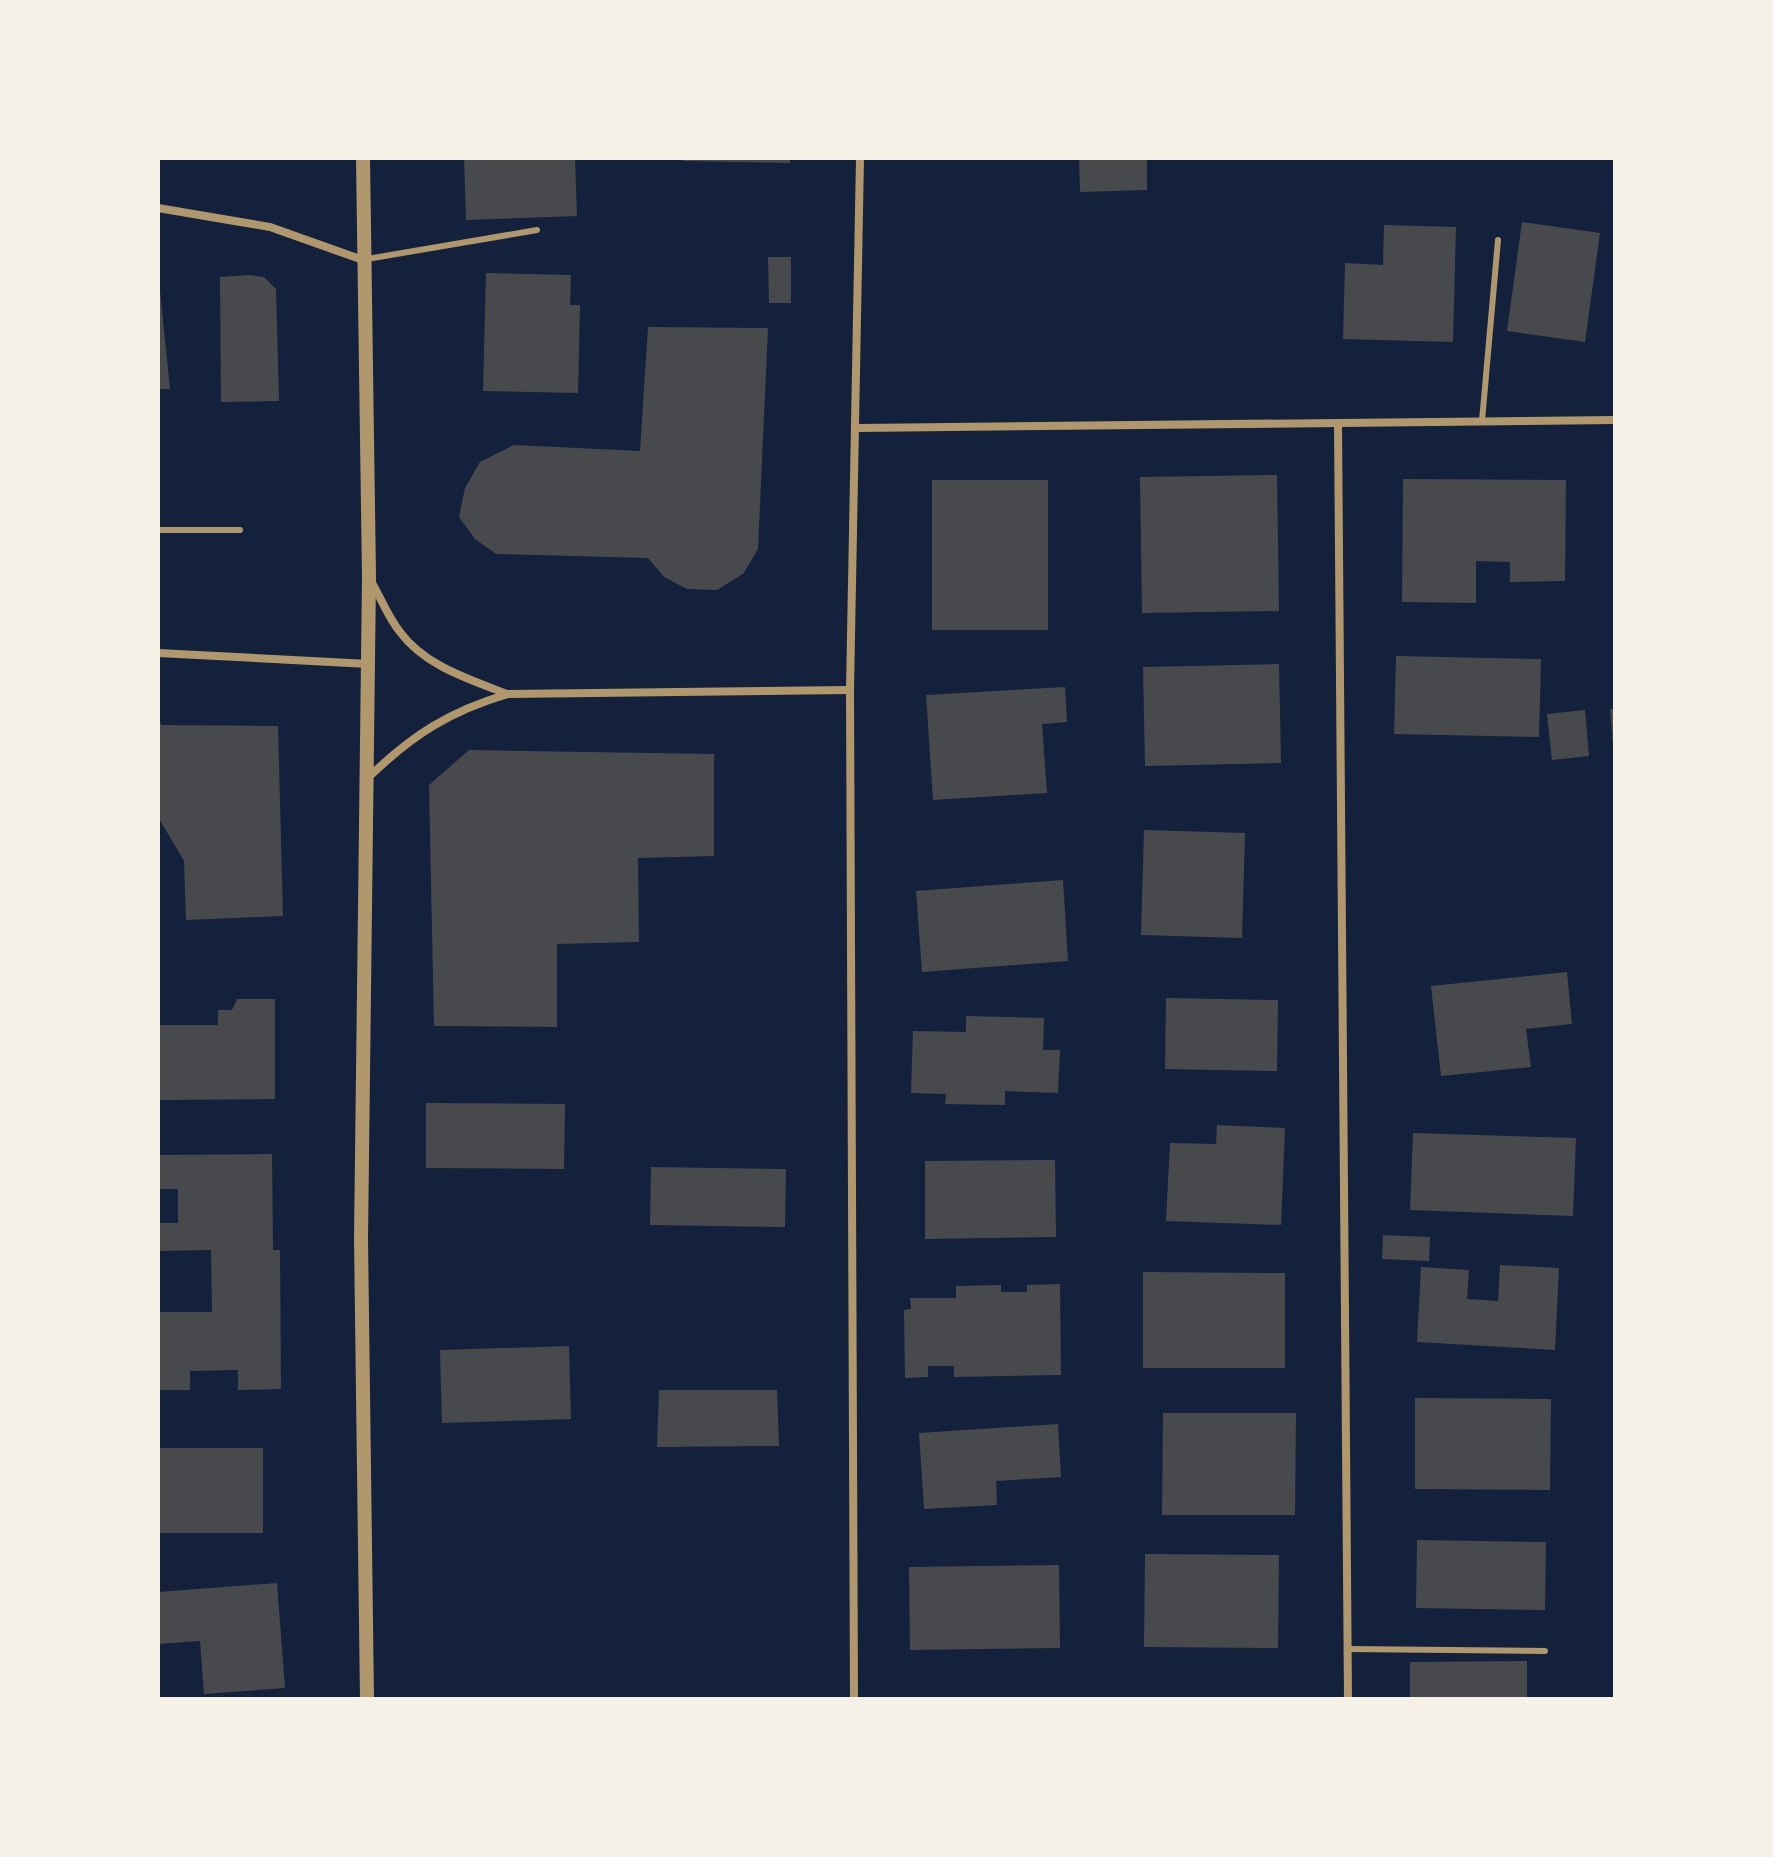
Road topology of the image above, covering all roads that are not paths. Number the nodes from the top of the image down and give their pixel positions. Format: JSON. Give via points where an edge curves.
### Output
{"nodes":[{"id":1,"x":363,"y":158,"type":"edge"},
{"id":2,"x":860,"y":158,"type":"edge"},
{"id":3,"x":158,"y":208,"type":"edge"},
{"id":4,"x":537,"y":230,"type":"dead end"},
{"id":5,"x":1498,"y":240,"type":"dead end"},
{"id":6,"x":363,"y":260,"type":"junction"},
{"id":7,"x":1615,"y":420,"type":"edge"},
{"id":8,"x":1482,"y":421,"type":"junction"},
{"id":9,"x":1338,"y":423,"type":"junction"},
{"id":10,"x":858,"y":428,"type":"junction"},
{"id":11,"x":158,"y":530,"type":"edge"},
{"id":12,"x":240,"y":530,"type":"dead end"},
{"id":13,"x":369,"y":577,"type":"junction"},
{"id":14,"x":158,"y":653,"type":"edge"},
{"id":15,"x":369,"y":664,"type":"junction"},
{"id":16,"x":850,"y":690,"type":"junction"},
{"id":17,"x":508,"y":694,"type":"junction"},
{"id":18,"x":369,"y":777,"type":"junction"},
{"id":19,"x":1347,"y":1649,"type":"junction"},
{"id":20,"x":1545,"y":1651,"type":"dead end"},
{"id":21,"x":367,"y":1699,"type":"edge"},
{"id":22,"x":854,"y":1699,"type":"edge"},
{"id":23,"x":1348,"y":1699,"type":"edge"}],
"edges":[{"from":1,"to":6,"type":"street"},
{"from":2,"to":10,"type":"street"},
{"from":3,"to":6,"type":"street","via":[[270,227]]},
{"from":4,"to":6,"type":"lane"},
{"from":5,"to":8,"type":"lane"},
{"from":6,"to":13,"type":"street"},
{"from":7,"to":8,"type":"street"},
{"from":8,"to":9,"type":"street"},
{"from":9,"to":10,"type":"street"},
{"from":9,"to":19,"type":"street"},
{"from":10,"to":16,"type":"street"},
{"from":11,"to":12,"type":"lane"},
{"from":13,"to":15,"type":"street"},
{"from":13,"to":17,"type":"street","via":[[400,632],[420,652],[450,671]]},
{"from":14,"to":15,"type":"street"},
{"from":15,"to":18,"type":"street"},
{"from":16,"to":17,"type":"street"},
{"from":16,"to":22,"type":"street"},
{"from":17,"to":18,"type":"street","via":[[464,707],[434,724]]},
{"from":18,"to":21,"type":"street","via":[[361,1239]]},
{"from":19,"to":20,"type":"lane"},
{"from":19,"to":23,"type":"street"}]}
